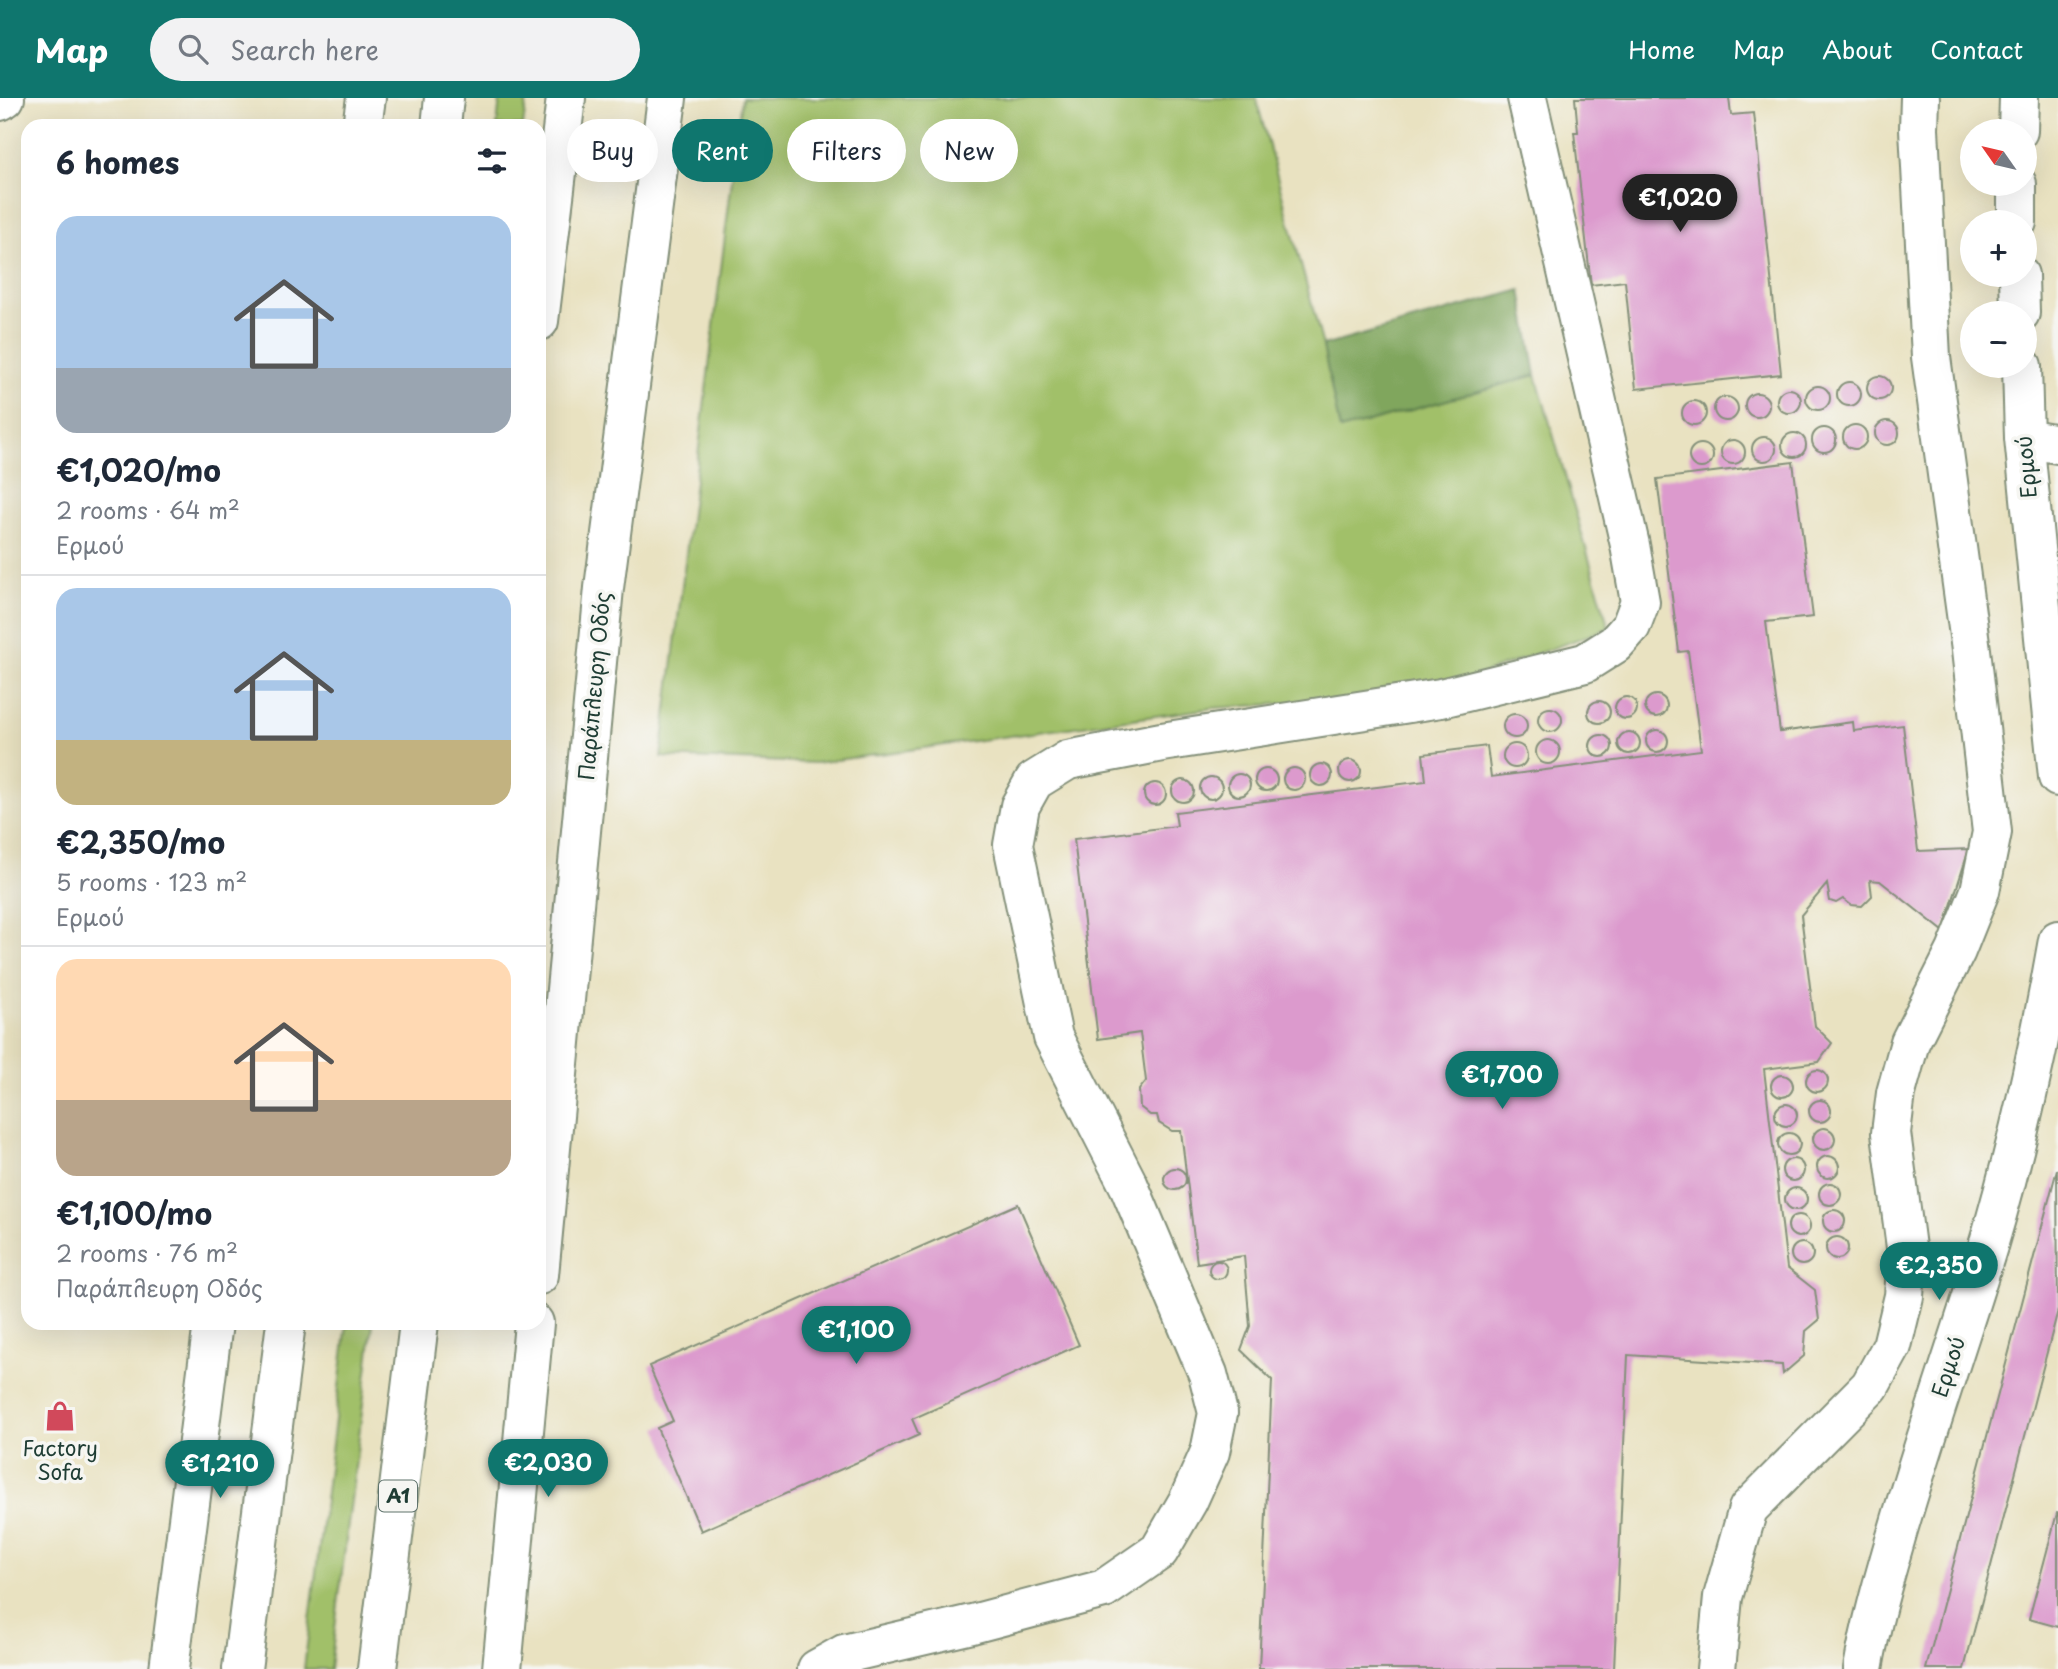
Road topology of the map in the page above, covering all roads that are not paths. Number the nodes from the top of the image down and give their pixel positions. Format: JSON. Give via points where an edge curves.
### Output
{"nodes":[{"id":1,"x":5,"y":98,"type":"edge"},
{"id":2,"x":366,"y":98,"type":"edge"},
{"id":3,"x":444,"y":98,"type":"edge"},
{"id":4,"x":566,"y":98,"type":"edge"},
{"id":5,"x":667,"y":98,"type":"edge"},
{"id":6,"x":1527,"y":98,"type":"edge"},
{"id":7,"x":1920,"y":98,"type":"edge"},
{"id":8,"x":2020,"y":98,"type":"edge"},
{"id":9,"x":0,"y":101,"type":"edge"},
{"id":10,"x":363,"y":119,"type":"edge"},
{"id":11,"x":442,"y":119,"type":"edge"},
{"id":12,"x":2019,"y":119,"type":"edge"},
{"id":13,"x":546,"y":263,"type":"edge"},
{"id":14,"x":2025,"y":378,"type":"edge"},
{"id":15,"x":2041,"y":441,"type":"edge"},
{"id":16,"x":2058,"y":777,"type":"edge"},
{"id":17,"x":2056,"y":964,"type":"edge"},
{"id":18,"x":546,"y":1201,"type":"edge"},
{"id":19,"x":212,"y":1330,"type":"edge"},
{"id":20,"x":285,"y":1330,"type":"edge"},
{"id":21,"x":418,"y":1330,"type":"edge"},
{"id":22,"x":533,"y":1330,"type":"edge"},
{"id":23,"x":169,"y":1669,"type":"edge"},
{"id":24,"x":242,"y":1669,"type":"edge"},
{"id":25,"x":377,"y":1669,"type":"edge"},
{"id":26,"x":502,"y":1669,"type":"edge"},
{"id":27,"x":817,"y":1669,"type":"edge"},
{"id":28,"x":1716,"y":1669,"type":"edge"},
{"id":29,"x":1863,"y":1669,"type":"edge"}],
"edges":[{"from":1,"to":9,"type":"main road"},
{"from":2,"to":10,"type":"main road"},
{"from":3,"to":11,"type":"main road"},
{"from":4,"to":13,"type":"main road"},
{"from":5,"to":18,"type":"main road","name":"Παράπλευρη Οδός","via":[[604,587]]},
{"from":6,"to":27,"type":"main road","via":[[1630,545],[1640,602],[1631,626],[1615,644],[1585,663],[1441,698],[1068,760],[1034,781],[1020,806],[1013,845],[1052,1037],[1129,1186],[1208,1374],[1218,1413],[1210,1452],[1159,1550],[1104,1589],[844,1654]]},
{"from":7,"to":28,"type":"main road","via":[[1931,357],[1992,832],[1980,891],[1910,1042],[1896,1093],[1891,1132],[1907,1255],[1904,1296],[1892,1346],[1870,1386],[1748,1509],[1723,1597]]},
{"from":8,"to":12,"type":"main road"},
{"from":14,"to":15,"type":"main road","name":"Ερμού"},
{"from":15,"to":16,"type":"main road","name":"Ερμού"},
{"from":17,"to":29,"type":"main road","name":"Ερμού","via":[[2015,1151],[1886,1571]]},
{"from":19,"to":23,"type":"main road"},
{"from":20,"to":24,"type":"main road"},
{"from":21,"to":25,"type":"main road","number":"Α1"},
{"from":22,"to":26,"type":"main road"}]}
